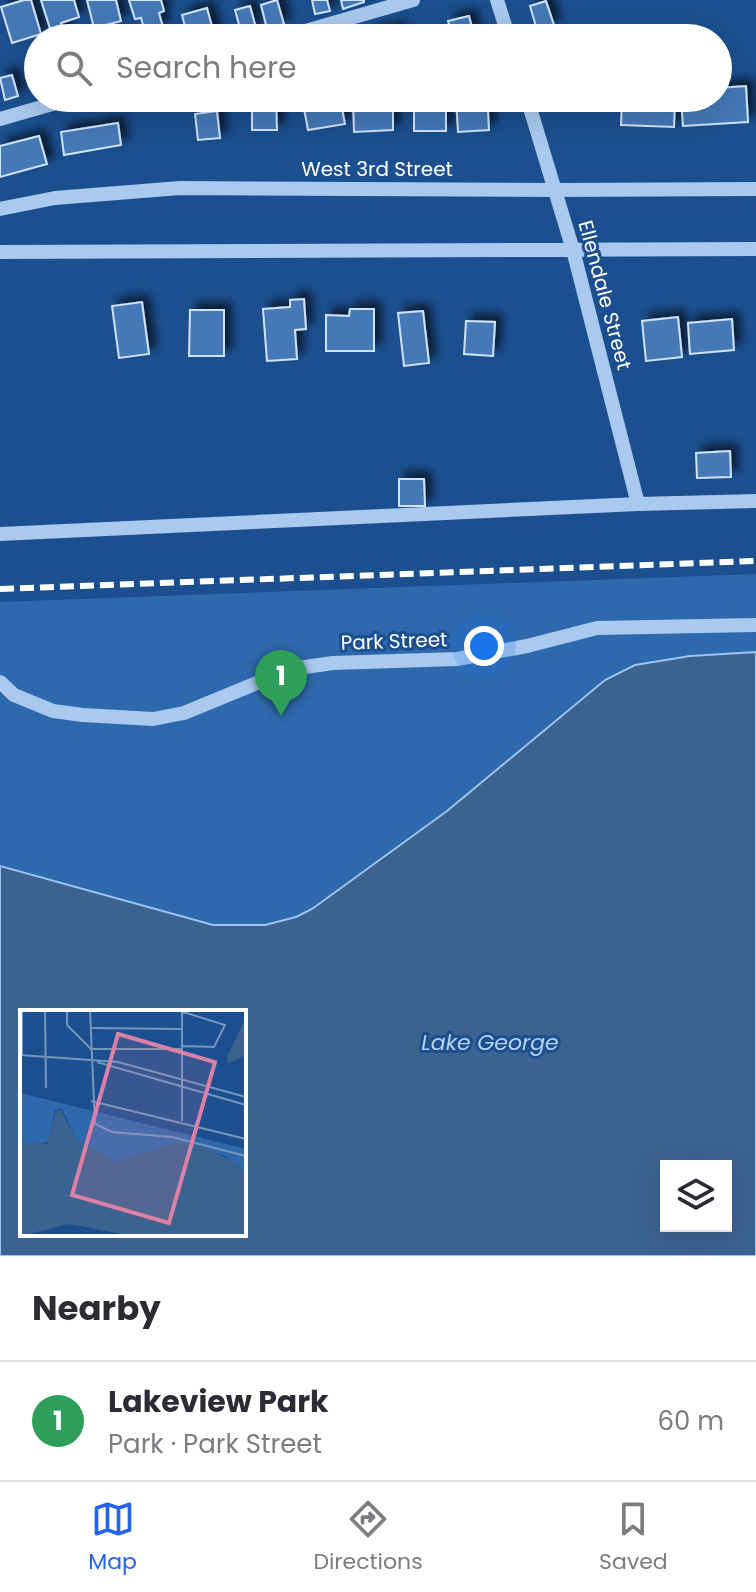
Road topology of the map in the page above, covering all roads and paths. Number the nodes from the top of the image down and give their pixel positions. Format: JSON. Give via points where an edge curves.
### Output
{"nodes":[{"id":1,"x":413,"y":0,"type":"edge"},
{"id":2,"x":497,"y":0,"type":"edge"},
{"id":3,"x":330,"y":24,"type":"edge"},
{"id":4,"x":505,"y":24,"type":"edge"},
{"id":5,"x":24,"y":112,"type":"edge"},
{"id":6,"x":531,"y":112,"type":"edge"},
{"id":7,"x":0,"y":119,"type":"edge"},
{"id":8,"x":756,"y":189,"type":"edge"},
{"id":9,"x":556,"y":190,"type":"junction"},
{"id":10,"x":0,"y":209,"type":"edge"},
{"id":11,"x":756,"y":249,"type":"edge"},
{"id":12,"x":573,"y":250,"type":"junction"},
{"id":13,"x":0,"y":252,"type":"edge"},
{"id":14,"x":756,"y":501,"type":"edge"},
{"id":15,"x":638,"y":504,"type":"junction"},
{"id":16,"x":0,"y":534,"type":"edge"},
{"id":17,"x":756,"y":625,"type":"edge"},
{"id":18,"x":0,"y":682,"type":"edge"}],
"edges":[{"from":1,"to":3,"type":"street"},
{"from":2,"to":4,"type":"street"},
{"from":5,"to":7,"type":"street"},
{"from":6,"to":9,"type":"street","name":"Ellendale Street"},
{"from":8,"to":9,"type":"street","name":"West 3rd Street"},
{"from":9,"to":10,"type":"street","name":"West 3rd Street","via":[[180,188],[55,198]]},
{"from":9,"to":12,"type":"street","name":"Ellendale Street"},
{"from":11,"to":12,"type":"street"},
{"from":12,"to":13,"type":"street"},
{"from":12,"to":15,"type":"street","name":"Ellendale Street"},
{"from":14,"to":15,"type":"street"},
{"from":15,"to":16,"type":"street"},
{"from":17,"to":18,"type":"street","name":"Park Street","via":[[597,628],[457,659],[291,669],[184,713],[153,719],[53,711],[14,695]]}]}
